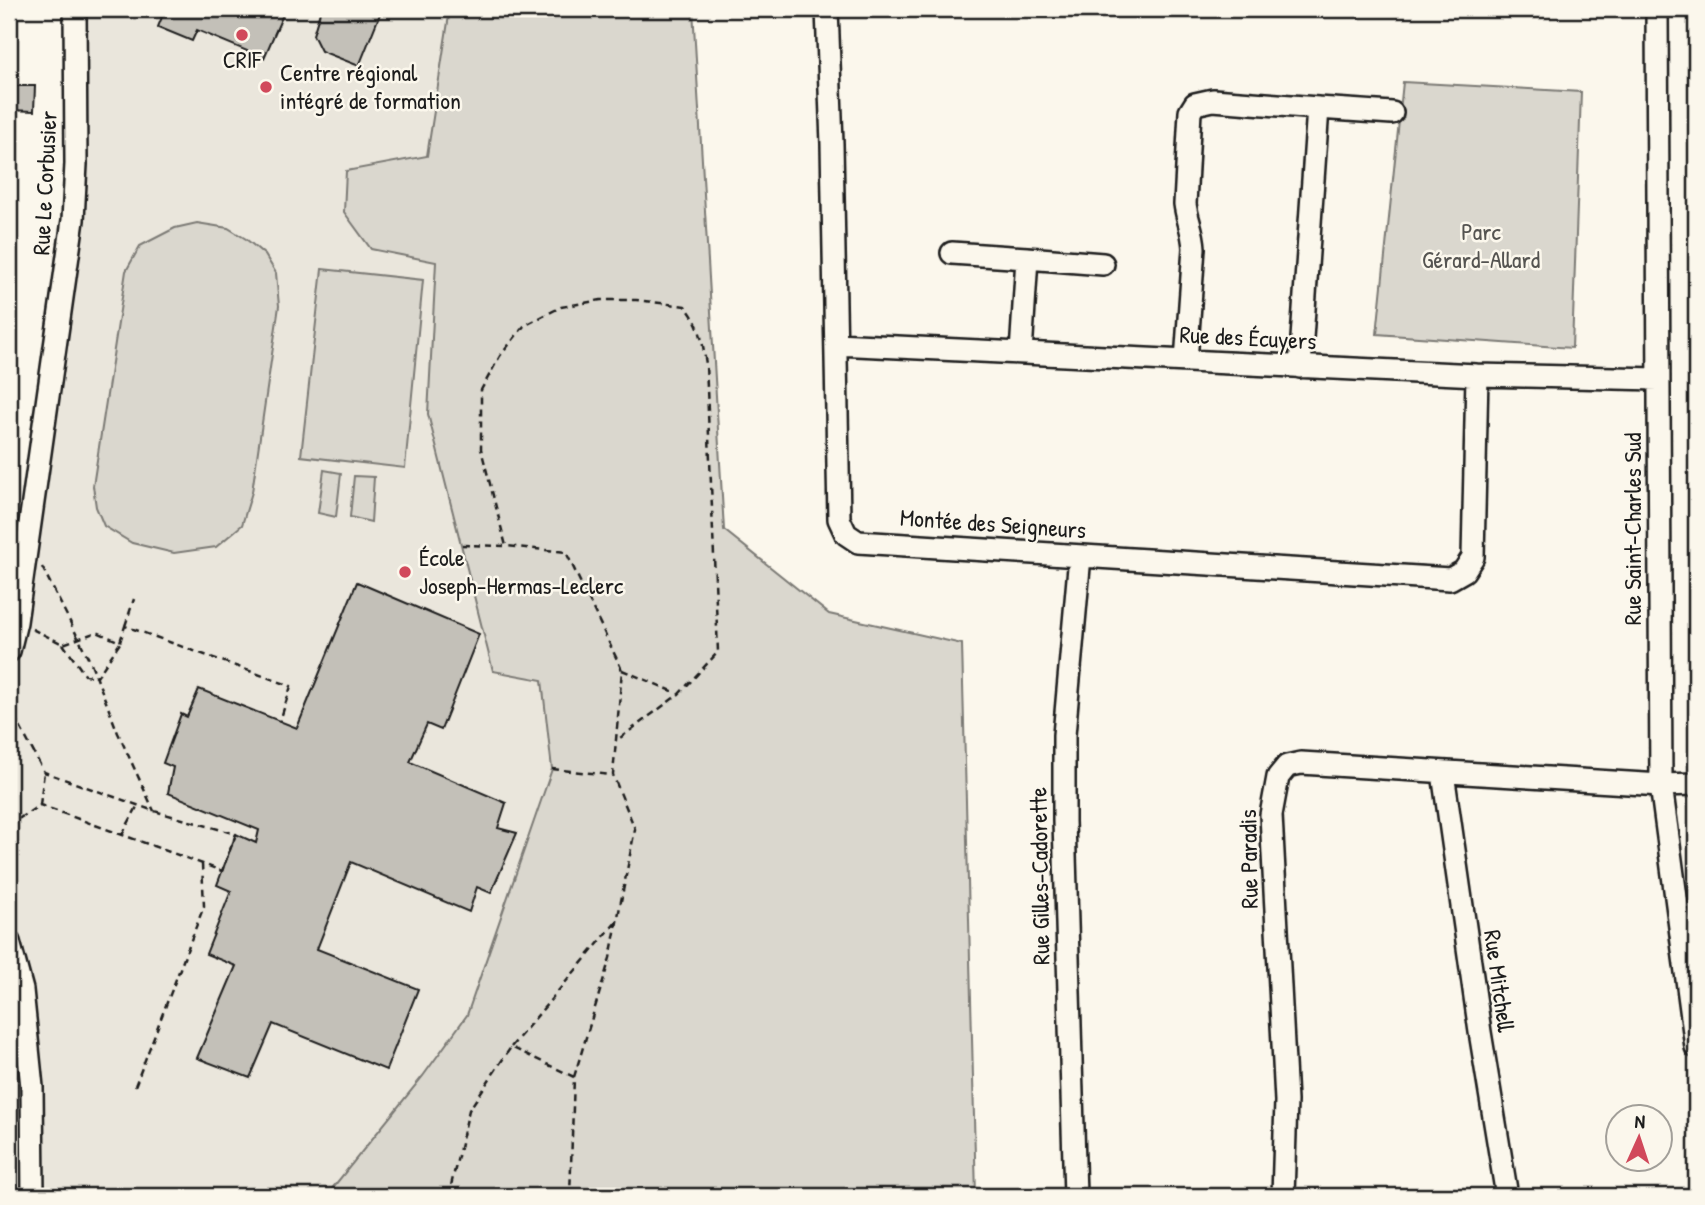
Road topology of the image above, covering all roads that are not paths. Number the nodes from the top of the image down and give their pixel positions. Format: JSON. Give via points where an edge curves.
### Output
{"nodes":[{"id":1,"x":75,"y":9,"type":"edge"},
{"id":2,"x":827,"y":9,"type":"edge"},
{"id":3,"x":1657,"y":9,"type":"edge"},
{"id":4,"x":1318,"y":108,"type":"junction"},
{"id":5,"x":1392,"y":113,"type":"dead end"},
{"id":6,"x":952,"y":253,"type":"dead end"},
{"id":7,"x":1027,"y":258,"type":"junction"},
{"id":8,"x":1103,"y":264,"type":"dead end"},
{"id":9,"x":836,"y":344,"type":"junction"},
{"id":10,"x":1021,"y":353,"type":"junction"},
{"id":11,"x":1186,"y":361,"type":"junction"},
{"id":12,"x":1300,"y":367,"type":"junction"},
{"id":13,"x":1477,"y":375,"type":"junction"},
{"id":14,"x":1658,"y":379,"type":"junction"},
{"id":15,"x":1080,"y":556,"type":"junction"},
{"id":16,"x":9,"y":650,"type":"edge"},
{"id":17,"x":1443,"y":773,"type":"junction"},
{"id":18,"x":1696,"y":784,"type":"edge"},
{"id":19,"x":1661,"y":785,"type":"junction"},
{"id":20,"x":9,"y":942,"type":"edge"},
{"id":21,"x":1696,"y":1047,"type":"edge"},
{"id":22,"x":33,"y":1196,"type":"edge"},
{"id":23,"x":1075,"y":1196,"type":"edge"},
{"id":24,"x":1283,"y":1196,"type":"edge"},
{"id":25,"x":1507,"y":1196,"type":"edge"}],
"edges":[{"from":1,"to":16,"type":"street","name":"Rue Le Corbusier","via":[[73,219]]},
{"from":2,"to":9,"type":"street","name":"Montée des Seigneurs"},
{"from":3,"to":14,"type":"street","name":"Rue Saint-Charles Sud"},
{"from":4,"to":5,"type":"street"},
{"from":4,"to":11,"type":"street","via":[[1213,100],[1195,103],[1190,112],[1185,204],[1194,248]]},
{"from":4,"to":12,"type":"street"},
{"from":6,"to":7,"type":"street"},
{"from":7,"to":8,"type":"street"},
{"from":7,"to":10,"type":"street"},
{"from":9,"to":10,"type":"street","name":"Rue des Écuyers"},
{"from":9,"to":15,"type":"street","name":"Montée des Seigneurs","via":[[839,519],[846,534],[858,542]]},
{"from":10,"to":11,"type":"street","name":"Rue des Écuyers"},
{"from":11,"to":12,"type":"street","name":"Rue des Écuyers"},
{"from":12,"to":13,"type":"street","name":"Rue des Écuyers"},
{"from":13,"to":14,"type":"street","name":"Rue des Écuyers"},
{"from":13,"to":15,"type":"street","name":"Montée des Seigneurs","via":[[1473,557],[1464,571],[1450,579]]},
{"from":14,"to":19,"type":"street","name":"Rue Saint-Charles Sud"},
{"from":15,"to":23,"type":"street","name":"Rue Gilles-Cadorette","via":[[1064,747]]},
{"from":17,"to":19,"type":"street","name":"Rue Paradis"},
{"from":17,"to":24,"type":"street","name":"Rue Paradis","via":[[1301,764],[1287,766],[1278,777],[1271,815],[1286,1101]]},
{"from":17,"to":25,"type":"street","name":"Rue Mitchell"},
{"from":18,"to":19,"type":"street","name":"Rue Paradis"},
{"from":19,"to":21,"type":"street","name":"Rue Saint-Charles Sud"},
{"from":20,"to":22,"type":"street","via":[[22,990],[32,1087]]}]}
